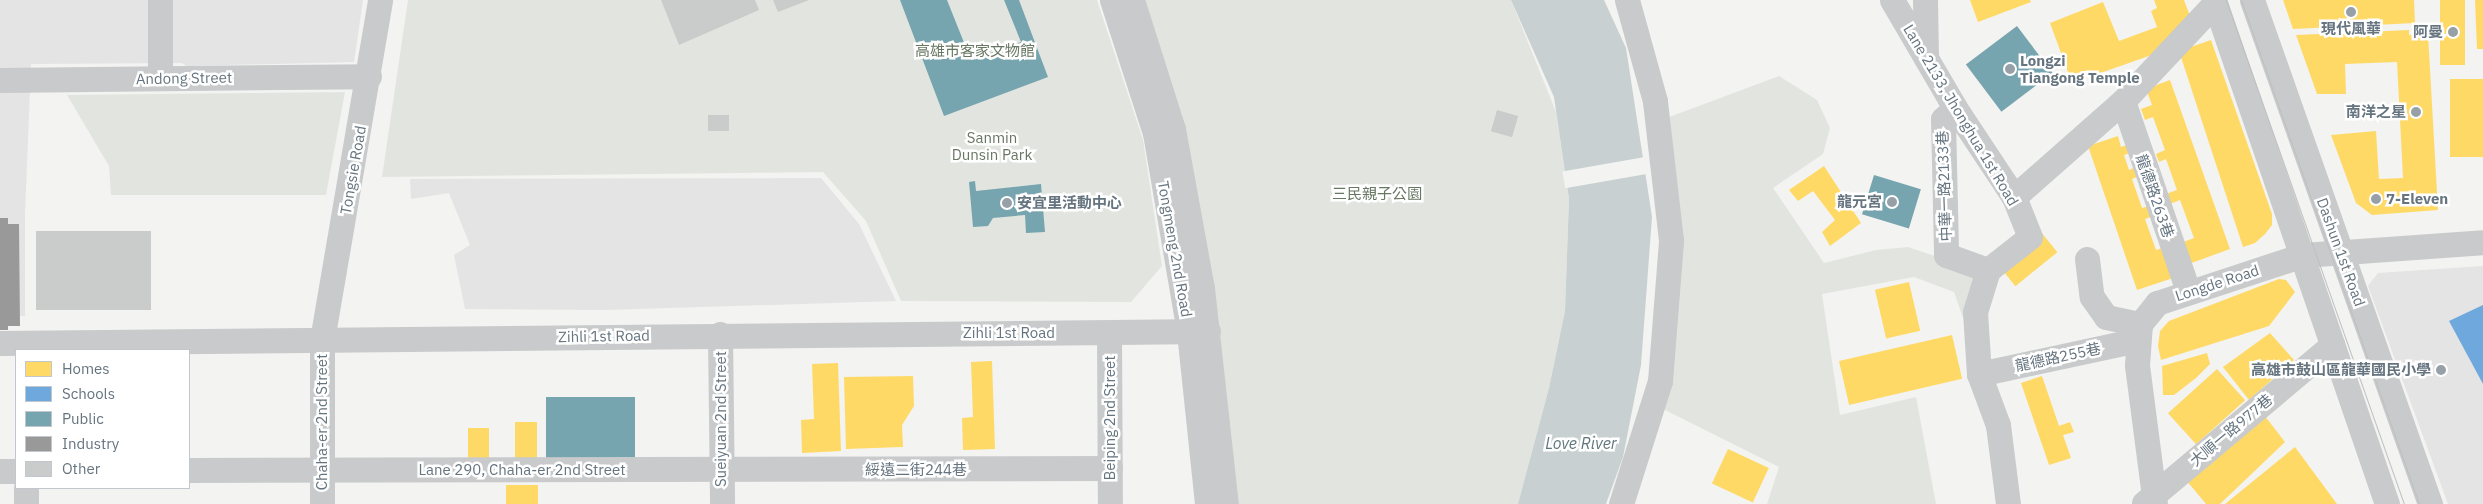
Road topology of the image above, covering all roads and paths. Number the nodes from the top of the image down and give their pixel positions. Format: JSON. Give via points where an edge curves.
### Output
{"nodes":[{"id":1,"x":160,"y":0,"type":"edge"},
{"id":2,"x":380,"y":0,"type":"edge"},
{"id":3,"x":1112,"y":0,"type":"edge"},
{"id":4,"x":1132,"y":0,"type":"edge"},
{"id":5,"x":1627,"y":0,"type":"edge"},
{"id":6,"x":1892,"y":0,"type":"edge"},
{"id":7,"x":1926,"y":0,"type":"edge"},
{"id":8,"x":2252,"y":0,"type":"edge"},
{"id":9,"x":2214,"y":1,"type":"edge"},
{"id":10,"x":1926,"y":60,"type":"junction"},
{"id":11,"x":368,"y":76,"type":"junction"},
{"id":12,"x":160,"y":78,"type":"junction"},
{"id":13,"x":0,"y":80,"type":"edge"},
{"id":14,"x":2123,"y":101,"type":"junction"},
{"id":15,"x":1955,"y":108,"type":"junction"},
{"id":16,"x":2014,"y":197,"type":"junction"},
{"id":17,"x":2483,"y":242,"type":"edge"},
{"id":18,"x":2341,"y":252,"type":"junction"},
{"id":19,"x":2303,"y":255,"type":"junction"},
{"id":20,"x":2087,"y":259,"type":"dead end"},
{"id":21,"x":1988,"y":270,"type":"junction"},
{"id":22,"x":2188,"y":291,"type":"junction"},
{"id":23,"x":1199,"y":331,"type":"junction"},
{"id":24,"x":2139,"y":332,"type":"junction"},
{"id":25,"x":1109,"y":333,"type":"junction"},
{"id":26,"x":720,"y":334,"type":"junction"},
{"id":27,"x":322,"y":340,"type":"junction"},
{"id":28,"x":2332,"y":344,"type":"junction"},
{"id":29,"x":15,"y":346,"type":"edge"},
{"id":30,"x":1980,"y":374,"type":"junction"},
{"id":31,"x":1110,"y":468,"type":"junction"},
{"id":32,"x":15,"y":470,"type":"edge"},
{"id":33,"x":190,"y":470,"type":"edge"},
{"id":34,"x":322,"y":470,"type":"junction"},
{"id":35,"x":0,"y":471,"type":"edge"},
{"id":36,"x":722,"y":471,"type":"junction"},
{"id":37,"x":26,"y":489,"type":"edge"},
{"id":38,"x":2151,"y":501,"type":"edge"},
{"id":39,"x":26,"y":504,"type":"edge"},
{"id":40,"x":322,"y":504,"type":"edge"},
{"id":41,"x":722,"y":504,"type":"edge"},
{"id":42,"x":1110,"y":504,"type":"edge"},
{"id":43,"x":1207,"y":504,"type":"edge"},
{"id":44,"x":1226,"y":504,"type":"edge"},
{"id":45,"x":1621,"y":504,"type":"edge"},
{"id":46,"x":2008,"y":504,"type":"edge"},
{"id":47,"x":2387,"y":504,"type":"edge"},
{"id":48,"x":2430,"y":504,"type":"edge"}],
"edges":[{"from":1,"to":12,"type":"street"},
{"from":2,"to":11,"type":"street","name":"Tongsie Road"},
{"from":3,"to":23,"type":"street","name":"Tongmeng 2nd Road","via":[[1155,133]]},
{"from":4,"to":23,"type":"street","name":"Tongmeng 2nd Road","via":[[1173,129]]},
{"from":5,"to":45,"type":"street","via":[[1655,101],[1671,240],[1660,381]]},
{"from":6,"to":10,"type":"street","name":"Lane 2133, Jhonghua 1st Road"},
{"from":7,"to":10,"type":"street"},
{"from":8,"to":18,"type":"street","name":"Dashun 1st Road"},
{"from":9,"to":14,"type":"street"},
{"from":9,"to":19,"type":"street"},
{"from":10,"to":15,"type":"street","name":"Lane 2133, Jhonghua 1st Road"},
{"from":11,"to":12,"type":"street","name":"Andong Street"},
{"from":11,"to":27,"type":"street","name":"Tongsie Road"},
{"from":12,"to":13,"type":"street","name":"Andong Street"},
{"from":14,"to":16,"type":"street"},
{"from":14,"to":22,"type":"street","name":"龍德路263巷"},
{"from":15,"to":16,"type":"street","name":"Lane 2133, Jhonghua 1st Road"},
{"from":15,"to":21,"type":"street","name":"中華一路2133巷","via":[[1943,119],[1946,255]]},
{"from":16,"to":21,"type":"street","name":"Lane 2133, Jhonghua 1st Road","via":[[2030,237]]},
{"from":17,"to":18,"type":"street","name":"Longde Road"},
{"from":18,"to":19,"type":"street","name":"Longde Road"},
{"from":18,"to":48,"type":"street","name":"Dashun 1st Road"},
{"from":19,"to":22,"type":"street","name":"Longde Road"},
{"from":19,"to":28,"type":"street"},
{"from":20,"to":24,"type":"street","via":[[2092,297],[2106,317]]},
{"from":21,"to":30,"type":"street","via":[[1975,312]]},
{"from":22,"to":24,"type":"street","name":"Longde Road","via":[[2157,303]]},
{"from":23,"to":25,"type":"street","name":"Zihli 1st Road"},
{"from":23,"to":43,"type":"street","name":"Tongmeng 2nd Road"},
{"from":23,"to":44,"type":"street","name":"Tongmeng 2nd Road"},
{"from":24,"to":30,"type":"street","name":"龍德路255巷"},
{"from":24,"to":38,"type":"street","via":[[2137,365]]},
{"from":25,"to":26,"type":"street","name":"Zihli 1st Road"},
{"from":25,"to":31,"type":"street","name":"Beiping 2nd Street"},
{"from":26,"to":27,"type":"street","name":"Zihli 1st Road"},
{"from":26,"to":36,"type":"street","name":"Sueiyuan 2nd Street"},
{"from":27,"to":29,"type":"street","name":"Zihli 1st Road"},
{"from":27,"to":34,"type":"street","name":"Chaha-er 2nd Street"},
{"from":28,"to":38,"type":"street","name":"大順一路977巷"},
{"from":28,"to":47,"type":"street"},
{"from":30,"to":46,"type":"street","via":[[1998,425]]},
{"from":31,"to":36,"type":"street","name":"綏遠二街244巷"},
{"from":31,"to":42,"type":"street","name":"Beiping 2nd Street"},
{"from":32,"to":35,"type":"street"},
{"from":33,"to":34,"type":"street","name":"Lane 290, Chaha-er 2nd Street"},
{"from":34,"to":36,"type":"street","name":"Lane 290, Chaha-er 2nd Street"},
{"from":34,"to":40,"type":"street","name":"Chaha-er 2nd Street"},
{"from":36,"to":41,"type":"street","name":"Sueiyuan 2nd Street"},
{"from":37,"to":39,"type":"street"}]}
